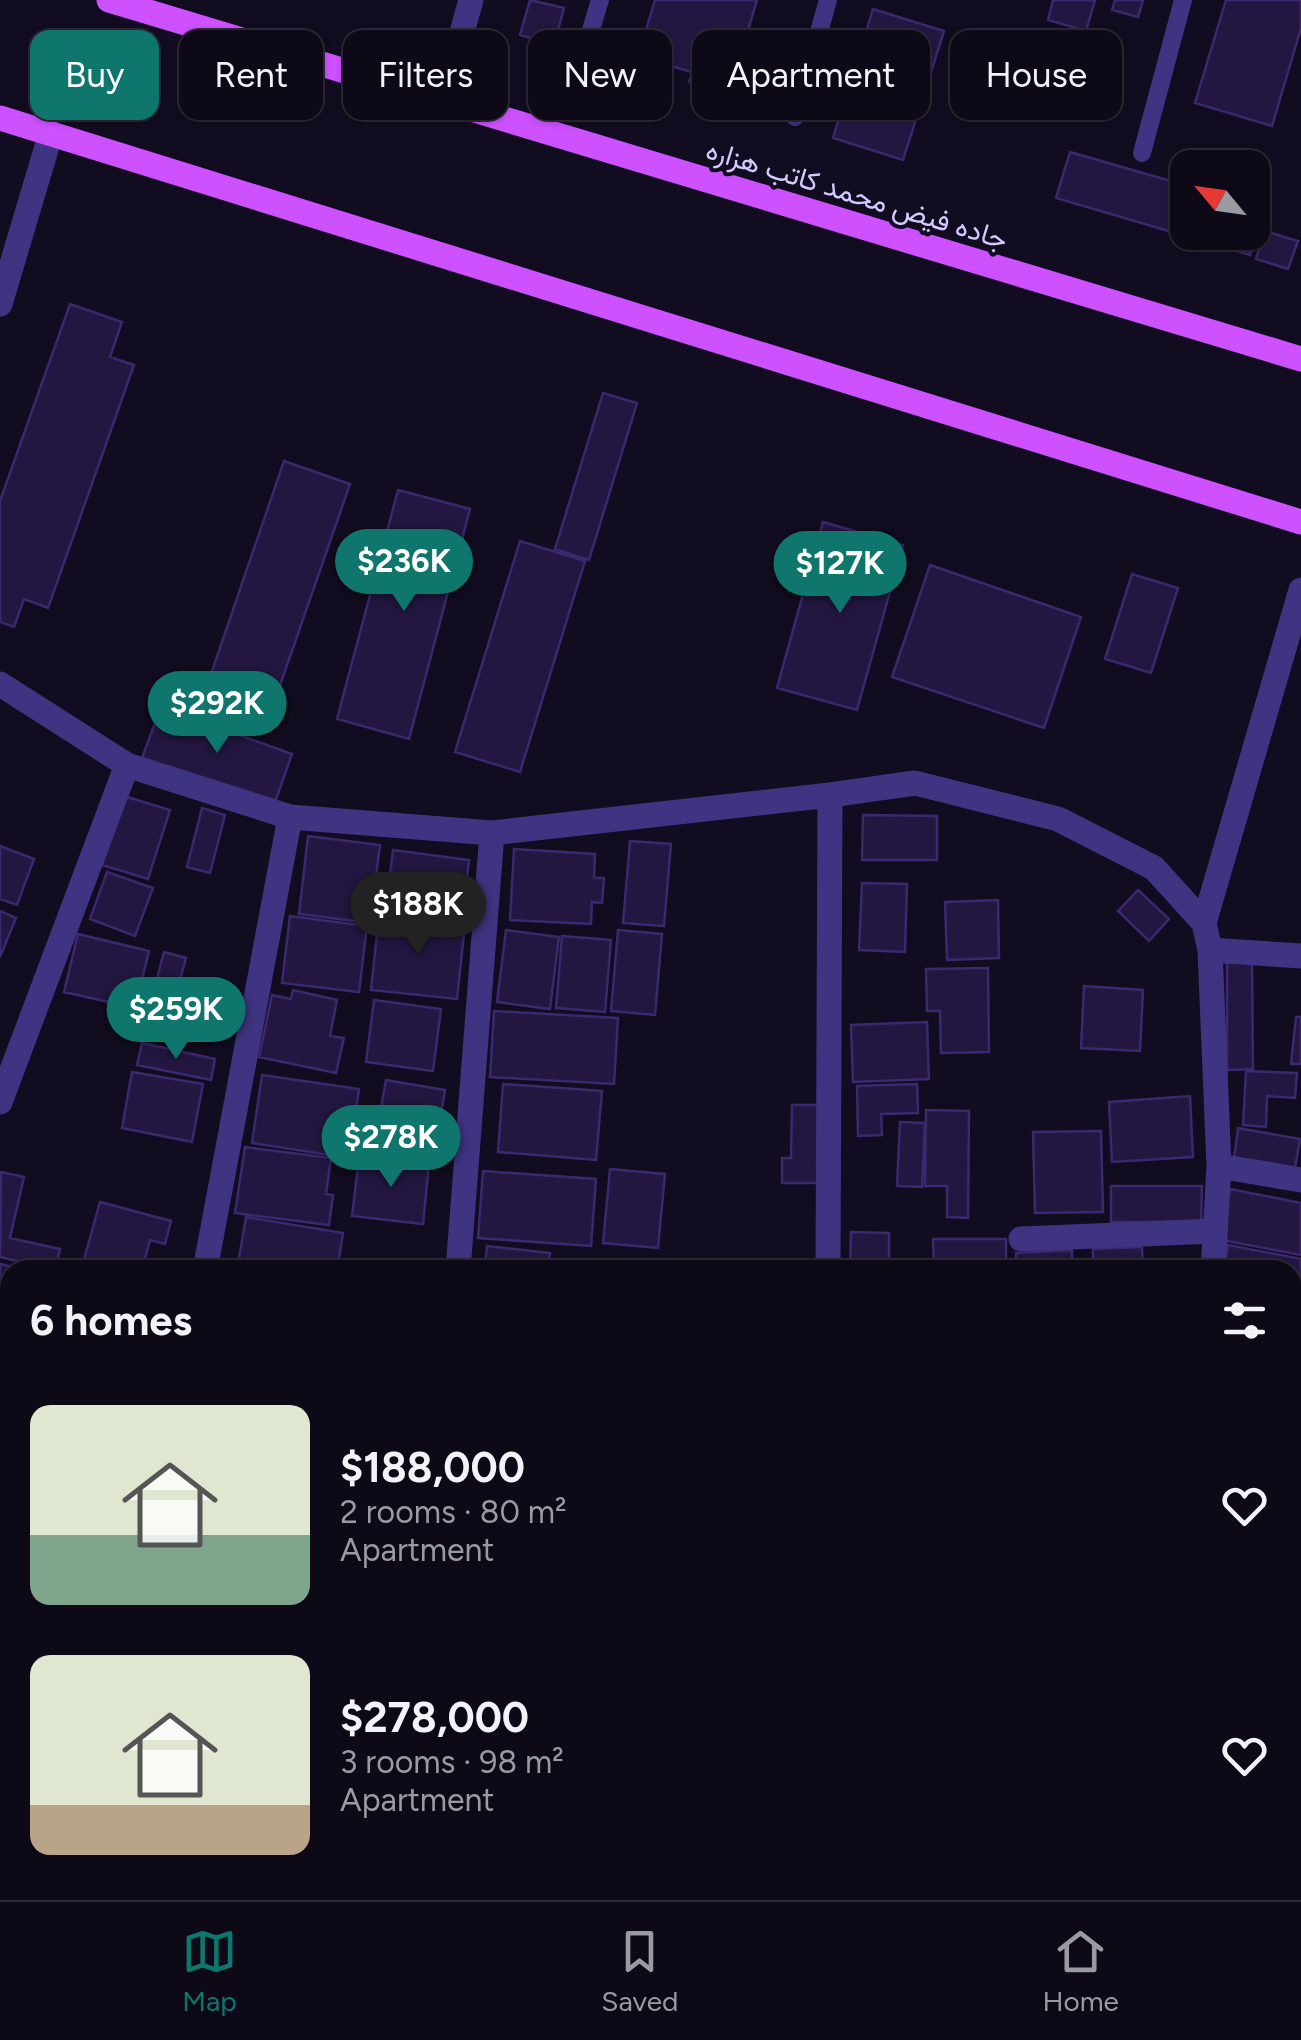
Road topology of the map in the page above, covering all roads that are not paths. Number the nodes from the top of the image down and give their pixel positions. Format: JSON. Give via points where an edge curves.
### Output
{"nodes":[{"id":1,"x":108,"y":0,"type":"edge"},
{"id":2,"x":471,"y":0,"type":"edge"},
{"id":3,"x":600,"y":0,"type":"edge"},
{"id":4,"x":828,"y":0,"type":"edge"},
{"id":5,"x":1184,"y":0,"type":"edge"},
{"id":6,"x":463,"y":30,"type":"edge"},
{"id":7,"x":592,"y":30,"type":"edge"},
{"id":8,"x":820,"y":30,"type":"edge"},
{"id":9,"x":343,"y":71,"type":"edge"},
{"id":10,"x":0,"y":118,"type":"edge"},
{"id":11,"x":507,"y":120,"type":"edge"},
{"id":12,"x":51,"y":133,"type":"junction"},
{"id":13,"x":1142,"y":153,"type":"dead end"},
{"id":14,"x":0,"y":304,"type":"edge"},
{"id":15,"x":1301,"y":360,"type":"edge"},
{"id":16,"x":1301,"y":522,"type":"edge"},
{"id":17,"x":1301,"y":590,"type":"edge"},
{"id":18,"x":0,"y":684,"type":"edge"},
{"id":19,"x":127,"y":764,"type":"junction"},
{"id":20,"x":830,"y":795,"type":"junction"},
{"id":21,"x":290,"y":817,"type":"junction"},
{"id":22,"x":492,"y":833,"type":"junction"},
{"id":23,"x":1204,"y":923,"type":"junction"},
{"id":24,"x":1210,"y":950,"type":"junction"},
{"id":25,"x":1301,"y":956,"type":"edge"},
{"id":26,"x":0,"y":1102,"type":"edge"},
{"id":27,"x":1219,"y":1166,"type":"junction"},
{"id":28,"x":1301,"y":1180,"type":"edge"},
{"id":29,"x":1214,"y":1231,"type":"junction"},
{"id":30,"x":1021,"y":1240,"type":"dead end"},
{"id":31,"x":207,"y":1260,"type":"edge"},
{"id":32,"x":459,"y":1260,"type":"edge"},
{"id":33,"x":828,"y":1260,"type":"edge"},
{"id":34,"x":1214,"y":1260,"type":"edge"}],
"edges":[{"from":1,"to":9,"type":"main road","name":"جاده فیض محمد کاتب هزاره"},
{"from":2,"to":6,"type":"street"},
{"from":3,"to":7,"type":"lane"},
{"from":4,"to":8,"type":"lane"},
{"from":5,"to":13,"type":"lane"},
{"from":10,"to":12,"type":"main road"},
{"from":11,"to":15,"type":"main road","name":"جاده فیض محمد کاتب هزاره"},
{"from":12,"to":14,"type":"street"},
{"from":12,"to":16,"type":"main road"},
{"from":17,"to":23,"type":"street"},
{"from":18,"to":19,"type":"street"},
{"from":19,"to":21,"type":"street"},
{"from":19,"to":26,"type":"street"},
{"from":20,"to":22,"type":"street"},
{"from":20,"to":23,"type":"street","via":[[915,782],[1058,819],[1154,868]]},
{"from":20,"to":33,"type":"street"},
{"from":21,"to":22,"type":"street"},
{"from":21,"to":31,"type":"street"},
{"from":22,"to":32,"type":"street"},
{"from":23,"to":24,"type":"street"},
{"from":24,"to":25,"type":"street"},
{"from":24,"to":27,"type":"street"},
{"from":27,"to":28,"type":"street"},
{"from":27,"to":29,"type":"street"},
{"from":29,"to":30,"type":"street"},
{"from":29,"to":34,"type":"street"}]}
